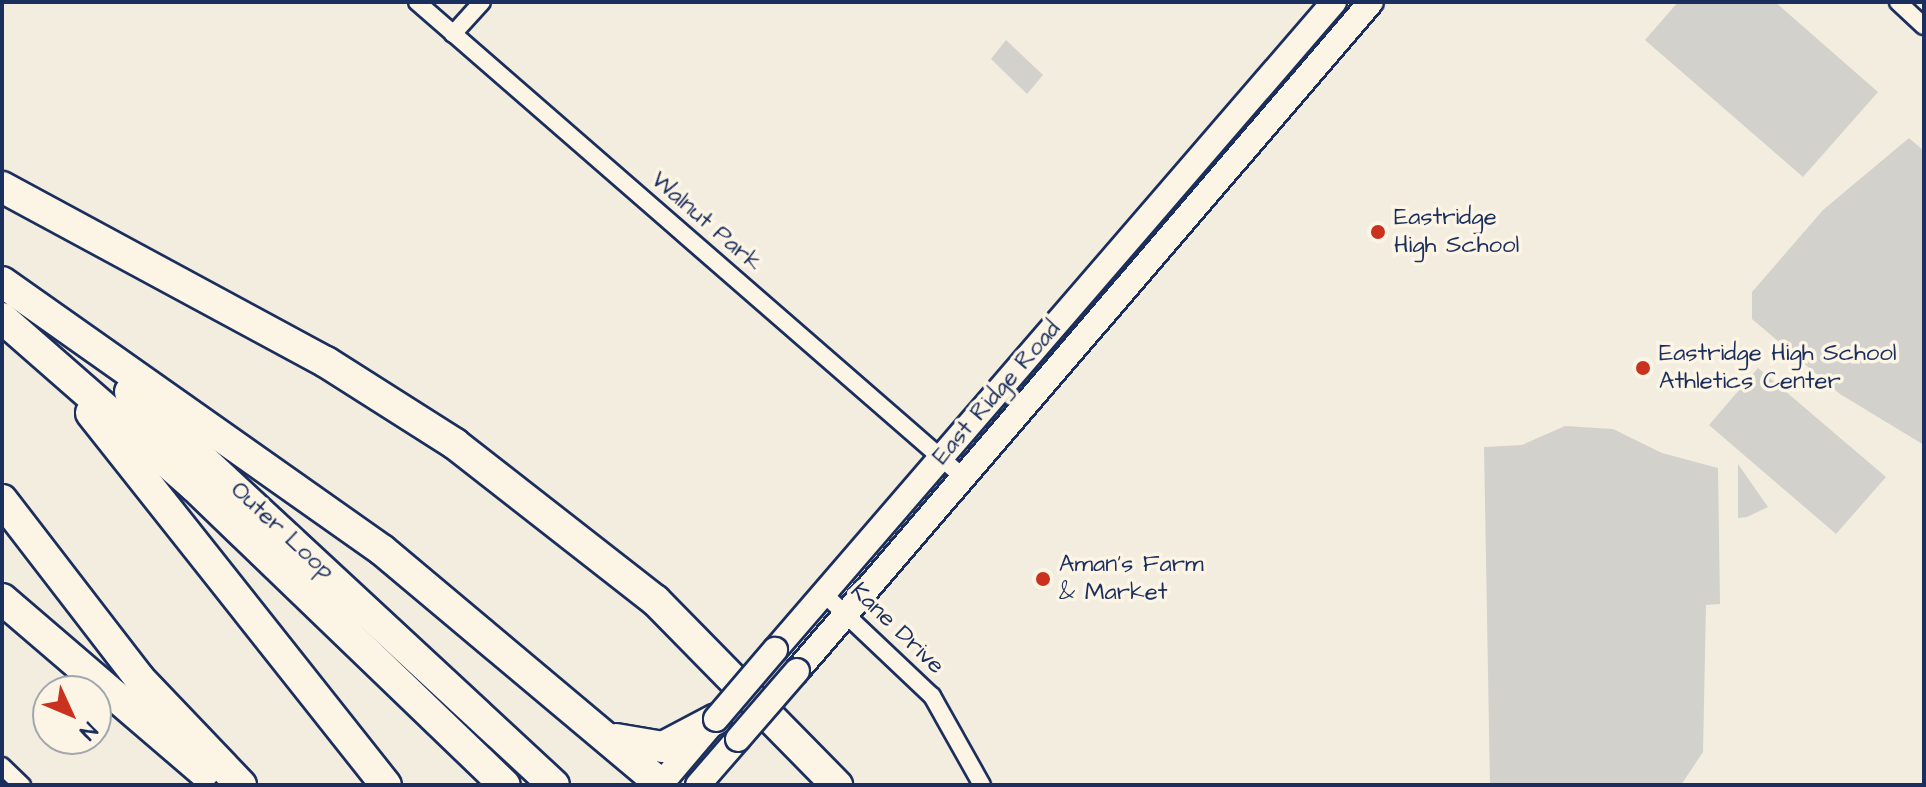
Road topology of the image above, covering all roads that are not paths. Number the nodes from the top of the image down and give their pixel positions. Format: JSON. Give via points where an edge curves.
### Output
{"nodes":[{"id":1,"x":417,"y":2,"type":"edge"},
{"id":2,"x":482,"y":2,"type":"edge"},
{"id":3,"x":1334,"y":2,"type":"edge"},
{"id":4,"x":1371,"y":2,"type":"edge"},
{"id":5,"x":1898,"y":2,"type":"edge"},
{"id":6,"x":1924,"y":26,"type":"edge"},
{"id":7,"x":453,"y":34,"type":"junction"},
{"id":8,"x":2,"y":176,"type":"edge"},
{"id":9,"x":2,"y":187,"type":"edge"},
{"id":10,"x":137,"y":258,"type":"junction"},
{"id":11,"x":2,"y":284,"type":"edge"},
{"id":12,"x":2,"y":318,"type":"edge"},
{"id":13,"x":941,"y":458,"type":"junction"},
{"id":14,"x":963,"y":477,"type":"junction"},
{"id":15,"x":2,"y":500,"type":"edge"},
{"id":16,"x":823,"y":593,"type":"junction"},
{"id":17,"x":2,"y":599,"type":"edge"},
{"id":18,"x":847,"y":614,"type":"junction"},
{"id":19,"x":597,"y":728,"type":"junction"},
{"id":20,"x":727,"y":729,"type":"junction"},
{"id":21,"x":2,"y":766,"type":"edge"},
{"id":22,"x":22,"y":785,"type":"edge"},
{"id":23,"x":219,"y":785,"type":"edge"},
{"id":24,"x":241,"y":785,"type":"edge"},
{"id":25,"x":386,"y":785,"type":"edge"},
{"id":26,"x":505,"y":785,"type":"edge"},
{"id":27,"x":554,"y":785,"type":"edge"},
{"id":28,"x":661,"y":785,"type":"edge"},
{"id":29,"x":698,"y":785,"type":"edge"},
{"id":30,"x":837,"y":785,"type":"edge"},
{"id":31,"x":982,"y":785,"type":"edge"}],
"edges":[{"from":1,"to":7,"type":"street","name":"Walnut Park"},
{"from":2,"to":7,"type":"street"},
{"from":3,"to":13,"type":"main road","name":"East Ridge Road"},
{"from":4,"to":14,"type":"main road","name":"East Ridge Road"},
{"from":5,"to":6,"type":"street"},
{"from":7,"to":13,"type":"street","name":"Walnut Park"},
{"from":8,"to":10,"type":"highway"},
{"from":9,"to":10,"type":"highway"},
{"from":10,"to":30,"type":"highway","via":[[384,396],[546,511],[697,638]]},
{"from":11,"to":19,"type":"highway","via":[[382,550]]},
{"from":11,"to":27,"type":"highway","name":"Outer Loop","via":[[178,435]]},
{"from":12,"to":25,"type":"highway","via":[[142,474]]},
{"from":12,"to":26,"type":"highway","name":"Outer Loop","via":[[174,467]]},
{"from":13,"to":14,"type":"street","name":"Walnut Park"},
{"from":13,"to":16,"type":"main road","name":"East Ridge Road"},
{"from":14,"to":18,"type":"main road","name":"East Ridge Road"},
{"from":15,"to":24,"type":"highway","via":[[139,678]]},
{"from":16,"to":18,"type":"street","name":"Kane Drive"},
{"from":16,"to":20,"type":"main road","name":"East Ridge Road","bridge":true,"via":[[775,650]]},
{"from":17,"to":23,"type":"highway"},
{"from":18,"to":20,"type":"main road","name":"East Ridge Road","bridge":true,"via":[[797,671]]},
{"from":18,"to":31,"type":"street","name":"Kane Drive","via":[[932,696]]},
{"from":19,"to":20,"type":"highway","via":[[655,749]]},
{"from":19,"to":28,"type":"highway"},
{"from":20,"to":28,"type":"main road","name":"East Ridge Road"},
{"from":20,"to":29,"type":"main road","name":"East Ridge Road"},
{"from":21,"to":22,"type":"street"}]}
